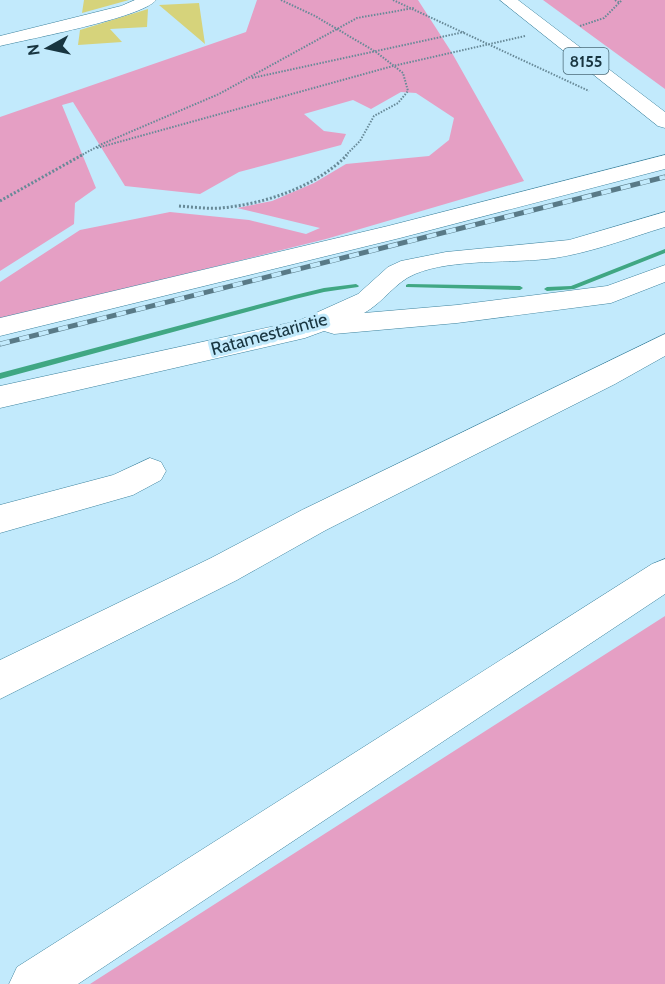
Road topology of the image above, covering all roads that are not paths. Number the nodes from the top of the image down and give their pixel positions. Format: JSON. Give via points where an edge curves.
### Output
{"nodes":[{"id":1,"x":148,"y":0,"type":"edge"},
{"id":2,"x":508,"y":0,"type":"edge"},
{"id":3,"x":530,"y":0,"type":"edge"},
{"id":4,"x":0,"y":41,"type":"edge"},
{"id":5,"x":665,"y":102,"type":"edge"},
{"id":6,"x":665,"y":122,"type":"edge"},
{"id":7,"x":665,"y":162,"type":"edge"},
{"id":8,"x":665,"y":219,"type":"edge"},
{"id":9,"x":665,"y":273,"type":"edge"},
{"id":10,"x":0,"y":327,"type":"edge"},
{"id":11,"x":305,"y":328,"type":"junction"},
{"id":12,"x":665,"y":344,"type":"edge"},
{"id":13,"x":0,"y":397,"type":"edge"},
{"id":14,"x":150,"y":471,"type":"dead end"},
{"id":15,"x":0,"y":519,"type":"edge"},
{"id":16,"x":665,"y":575,"type":"edge"},
{"id":17,"x":0,"y":680,"type":"edge"},
{"id":18,"x":34,"y":984,"type":"edge"}],
"edges":[{"from":1,"to":4,"type":"main road","via":[[127,10]]},
{"from":2,"to":6,"type":"main road","number":"8155"},
{"from":3,"to":5,"type":"main road","number":"8155"},
{"from":7,"to":10,"type":"main road"},
{"from":8,"to":11,"type":"main road","name":"Ratamestarintie","via":[[588,244],[450,259],[406,268],[384,282],[370,298],[341,315]]},
{"from":9,"to":11,"type":"main road","via":[[611,294]]},
{"from":11,"to":13,"type":"main road","name":"Ratamestarintie"},
{"from":12,"to":17,"type":"main road"},
{"from":14,"to":15,"type":"main road","via":[[121,486]]},
{"from":16,"to":18,"type":"main road"}]}
